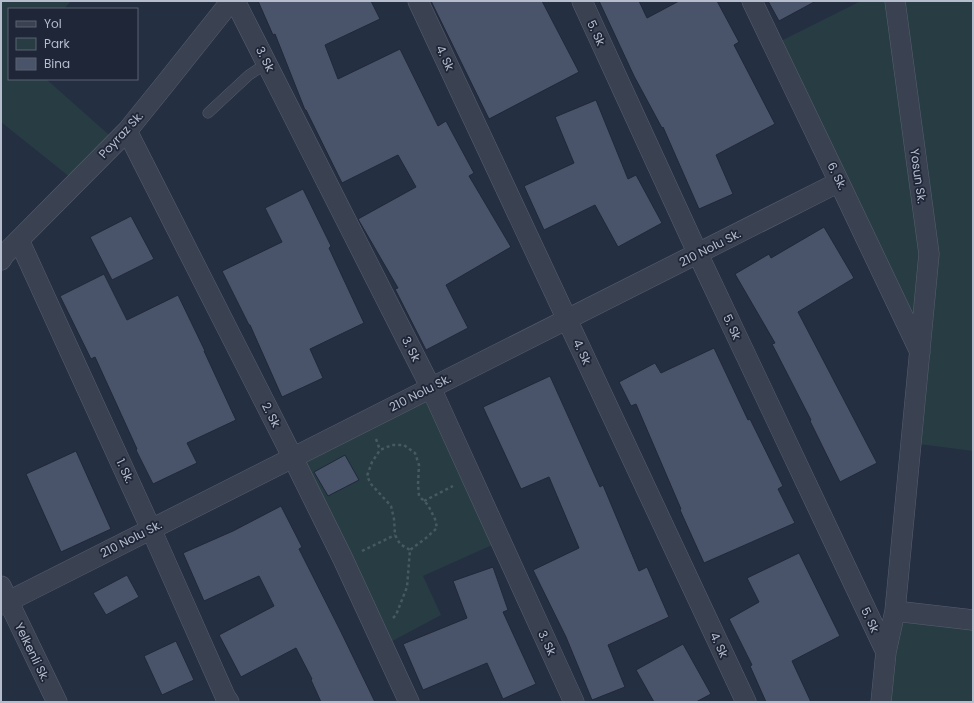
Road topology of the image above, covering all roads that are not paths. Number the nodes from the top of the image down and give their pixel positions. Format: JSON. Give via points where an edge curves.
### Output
{"nodes":[{"id":1,"x":231,"y":1,"type":"edge"},
{"id":2,"x":235,"y":1,"type":"edge"},
{"id":3,"x":418,"y":1,"type":"edge"},
{"id":4,"x":582,"y":1,"type":"edge"},
{"id":5,"x":752,"y":1,"type":"edge"},
{"id":6,"x":895,"y":1,"type":"edge"},
{"id":7,"x":267,"y":63,"type":"junction"},
{"id":8,"x":208,"y":113,"type":"dead end"},
{"id":9,"x":127,"y":131,"type":"junction"},
{"id":10,"x":840,"y":182,"type":"junction"},
{"id":11,"x":19,"y":240,"type":"junction"},
{"id":12,"x":698,"y":254,"type":"junction"},
{"id":13,"x":1,"y":260,"type":"edge"},
{"id":14,"x":567,"y":320,"type":"junction"},
{"id":15,"x":920,"y":352,"type":"junction"},
{"id":16,"x":431,"y":388,"type":"junction"},
{"id":17,"x":293,"y":458,"type":"junction"},
{"id":18,"x":151,"y":529,"type":"junction"},
{"id":19,"x":3,"y":597,"type":"edge"},
{"id":20,"x":895,"y":611,"type":"junction"},
{"id":21,"x":973,"y":620,"type":"edge"},
{"id":22,"x":886,"y":652,"type":"junction"},
{"id":23,"x":56,"y":702,"type":"edge"},
{"id":24,"x":229,"y":702,"type":"edge"},
{"id":25,"x":409,"y":702,"type":"edge"},
{"id":26,"x":574,"y":702,"type":"edge"},
{"id":27,"x":746,"y":702,"type":"edge"},
{"id":28,"x":881,"y":702,"type":"edge"}],
"edges":[{"from":1,"to":9,"type":"street","name":"Poyraz Sk."},
{"from":2,"to":7,"type":"street","name":"3. Sk"},
{"from":3,"to":14,"type":"street","name":"4. Sk"},
{"from":4,"to":12,"type":"street","name":"5. Sk"},
{"from":5,"to":10,"type":"street","name":"6. Sk."},
{"from":6,"to":15,"type":"street","name":"Yosun Sk.","via":[[929,254]]},
{"from":7,"to":8,"type":"lane","via":[[249,75]]},
{"from":7,"to":16,"type":"street","name":"3. Sk"},
{"from":9,"to":11,"type":"street","name":"Poyraz Sk."},
{"from":9,"to":17,"type":"street","name":"2. Sk"},
{"from":10,"to":12,"type":"street","name":"210 Nolu Sk."},
{"from":10,"to":15,"type":"street","name":"6. Sk."},
{"from":11,"to":13,"type":"street","name":"Poyraz Sk."},
{"from":11,"to":18,"type":"street","name":"1. Sk."},
{"from":12,"to":14,"type":"street","name":"210 Nolu Sk."},
{"from":12,"to":22,"type":"street","name":"5. Sk"},
{"from":14,"to":16,"type":"street","name":"210 Nolu Sk."},
{"from":14,"to":27,"type":"street","name":"4. Sk"},
{"from":15,"to":20,"type":"street","name":"Yosun Sk."},
{"from":16,"to":17,"type":"street","name":"210 Nolu Sk."},
{"from":16,"to":26,"type":"street","name":"3. Sk"},
{"from":17,"to":18,"type":"street","name":"210 Nolu Sk."},
{"from":17,"to":25,"type":"street","name":"2. Sk"},
{"from":18,"to":19,"type":"street","name":"210 Nolu Sk."},
{"from":18,"to":24,"type":"street","name":"1. Sk."},
{"from":19,"to":23,"type":"street","name":"Yelkenli Sk."},
{"from":20,"to":21,"type":"street"},
{"from":20,"to":22,"type":"street","name":"Yosun Sk."},
{"from":22,"to":28,"type":"street","name":"Yosun Sk."}]}
